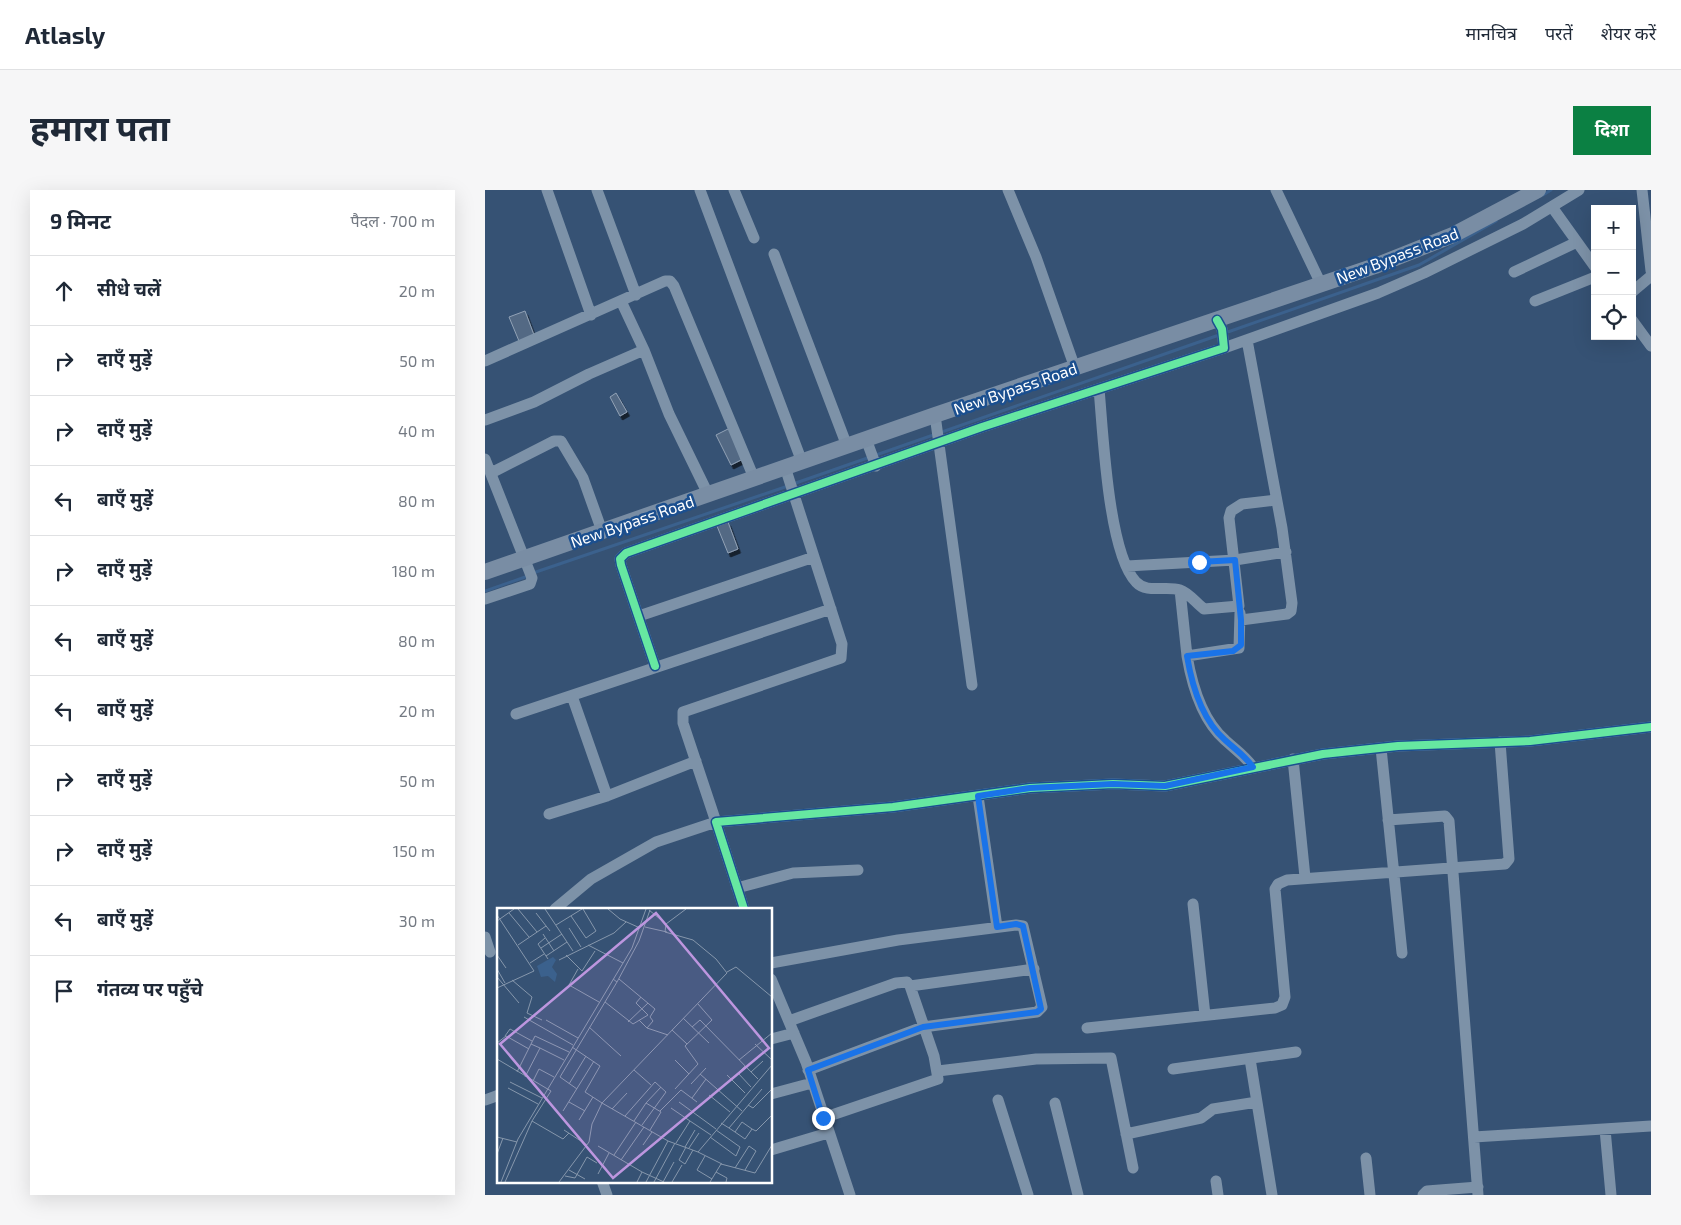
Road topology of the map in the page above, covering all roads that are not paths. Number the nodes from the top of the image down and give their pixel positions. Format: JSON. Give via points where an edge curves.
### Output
{"nodes":[{"id":1,"x":547,"y":190,"type":"edge"},
{"id":2,"x":597,"y":190,"type":"edge"},
{"id":3,"x":699,"y":190,"type":"edge"},
{"id":4,"x":734,"y":190,"type":"edge"},
{"id":5,"x":1008,"y":190,"type":"edge"},
{"id":6,"x":1276,"y":190,"type":"edge"},
{"id":7,"x":1579,"y":190,"type":"edge"},
{"id":8,"x":1641,"y":190,"type":"edge"},
{"id":9,"x":1531,"y":192,"type":"edge"},
{"id":10,"x":1553,"y":207,"type":"junction"},
{"id":11,"x":754,"y":238,"type":"dead end"},
{"id":12,"x":1577,"y":242,"type":"junction"},
{"id":13,"x":774,"y":254,"type":"dead end"},
{"id":14,"x":1591,"y":261,"type":"edge"},
{"id":15,"x":1651,"y":271,"type":"edge"},
{"id":16,"x":1514,"y":272,"type":"dead end"},
{"id":17,"x":1651,"y":276,"type":"edge"},
{"id":18,"x":1591,"y":279,"type":"edge"},
{"id":19,"x":1321,"y":284,"type":"junction"},
{"id":20,"x":1636,"y":289,"type":"edge"},
{"id":21,"x":637,"y":295,"type":"junction"},
{"id":22,"x":621,"y":301,"type":"junction"},
{"id":23,"x":1535,"y":301,"type":"dead end"},
{"id":24,"x":591,"y":315,"type":"junction"},
{"id":25,"x":1636,"y":325,"type":"edge"},
{"id":26,"x":1222,"y":334,"type":"junction"},
{"id":27,"x":1247,"y":340,"type":"junction"},
{"id":28,"x":1651,"y":346,"type":"edge"},
{"id":29,"x":644,"y":350,"type":"junction"},
{"id":30,"x":485,"y":361,"type":"edge"},
{"id":31,"x":1075,"y":368,"type":"junction"},
{"id":32,"x":1099,"y":389,"type":"junction"},
{"id":33,"x":485,"y":420,"type":"edge"},
{"id":34,"x":937,"y":431,"type":"junction"},
{"id":35,"x":847,"y":446,"type":"junction"},
{"id":36,"x":871,"y":454,"type":"junction"},
{"id":37,"x":485,"y":459,"type":"edge"},
{"id":38,"x":802,"y":462,"type":"junction"},
{"id":39,"x":491,"y":473,"type":"junction"},
{"id":40,"x":754,"y":478,"type":"junction"},
{"id":41,"x":790,"y":483,"type":"junction"},
{"id":42,"x":708,"y":494,"type":"junction"},
{"id":43,"x":1276,"y":500,"type":"junction"},
{"id":44,"x":602,"y":531,"type":"junction"},
{"id":45,"x":1286,"y":552,"type":"junction"},
{"id":46,"x":814,"y":557,"type":"junction"},
{"id":47,"x":1235,"y":560,"type":"junction"},
{"id":48,"x":1127,"y":566,"type":"junction"},
{"id":49,"x":529,"y":569,"type":"junction"},
{"id":50,"x":485,"y":572,"type":"edge"},
{"id":51,"x":1180,"y":590,"type":"junction"},
{"id":52,"x":485,"y":599,"type":"edge"},
{"id":53,"x":1239,"y":606,"type":"junction"},
{"id":54,"x":831,"y":609,"type":"junction"},
{"id":55,"x":1204,"y":609,"type":"junction"},
{"id":56,"x":1181,"y":611,"type":"junction"},
{"id":57,"x":639,"y":616,"type":"junction"},
{"id":58,"x":1241,"y":620,"type":"junction"},
{"id":59,"x":1187,"y":656,"type":"junction"},
{"id":60,"x":655,"y":666,"type":"junction"},
{"id":61,"x":972,"y":684,"type":"dead end"},
{"id":62,"x":572,"y":696,"type":"junction"},
{"id":63,"x":516,"y":714,"type":"dead end"},
{"id":64,"x":1651,"y":727,"type":"edge"},
{"id":65,"x":1500,"y":742,"type":"junction"},
{"id":66,"x":1381,"y":748,"type":"junction"},
{"id":67,"x":1293,"y":760,"type":"junction"},
{"id":68,"x":697,"y":761,"type":"junction"},
{"id":69,"x":1253,"y":767,"type":"junction"},
{"id":70,"x":607,"y":796,"type":"junction"},
{"id":71,"x":978,"y":796,"type":"junction"},
{"id":72,"x":549,"y":814,"type":"dead end"},
{"id":73,"x":1388,"y":820,"type":"junction"},
{"id":74,"x":716,"y":822,"type":"junction"},
{"id":75,"x":1452,"y":869,"type":"junction"},
{"id":76,"x":858,"y":870,"type":"dead end"},
{"id":77,"x":1393,"y":872,"type":"junction"},
{"id":78,"x":1305,"y":877,"type":"junction"},
{"id":79,"x":737,"y":888,"type":"junction"},
{"id":80,"x":1193,"y":904,"type":"dead end"},
{"id":81,"x":556,"y":908,"type":"edge"},
{"id":82,"x":744,"y":908,"type":"edge"},
{"id":83,"x":997,"y":927,"type":"junction"},
{"id":84,"x":485,"y":937,"type":"edge"},
{"id":85,"x":491,"y":952,"type":"edge"},
{"id":86,"x":1402,"y":953,"type":"dead end"},
{"id":87,"x":773,"y":963,"type":"edge"},
{"id":88,"x":1034,"y":969,"type":"junction"},
{"id":89,"x":773,"y":983,"type":"edge"},
{"id":90,"x":910,"y":986,"type":"junction"},
{"id":91,"x":1205,"y":1015,"type":"junction"},
{"id":92,"x":789,"y":1022,"type":"junction"},
{"id":93,"x":923,"y":1027,"type":"junction"},
{"id":94,"x":1087,"y":1028,"type":"dead end"},
{"id":95,"x":794,"y":1033,"type":"junction"},
{"id":96,"x":773,"y":1038,"type":"edge"},
{"id":97,"x":1296,"y":1052,"type":"dead end"},
{"id":98,"x":1250,"y":1059,"type":"junction"},
{"id":99,"x":1173,"y":1069,"type":"dead end"},
{"id":100,"x":808,"y":1070,"type":"junction"},
{"id":101,"x":938,"y":1071,"type":"junction"},
{"id":102,"x":812,"y":1083,"type":"junction"},
{"id":103,"x":773,"y":1093,"type":"edge"},
{"id":104,"x":497,"y":1096,"type":"edge"},
{"id":105,"x":485,"y":1100,"type":"edge"},
{"id":106,"x":998,"y":1100,"type":"dead end"},
{"id":107,"x":1257,"y":1102,"type":"junction"},
{"id":108,"x":1055,"y":1103,"type":"dead end"},
{"id":109,"x":823,"y":1118,"type":"junction"},
{"id":110,"x":1651,"y":1126,"type":"edge"},
{"id":111,"x":1605,"y":1129,"type":"junction"},
{"id":112,"x":828,"y":1133,"type":"junction"},
{"id":113,"x":1126,"y":1134,"type":"junction"},
{"id":114,"x":1474,"y":1137,"type":"junction"},
{"id":115,"x":773,"y":1149,"type":"edge"},
{"id":116,"x":1366,"y":1158,"type":"dead end"},
{"id":117,"x":1133,"y":1168,"type":"dead end"},
{"id":118,"x":1216,"y":1181,"type":"dead end"},
{"id":119,"x":602,"y":1182,"type":"edge"},
{"id":120,"x":1478,"y":1191,"type":"edge"},
{"id":121,"x":607,"y":1195,"type":"edge"},
{"id":122,"x":850,"y":1195,"type":"edge"},
{"id":123,"x":1028,"y":1195,"type":"edge"},
{"id":124,"x":1079,"y":1195,"type":"edge"},
{"id":125,"x":1217,"y":1195,"type":"edge"},
{"id":126,"x":1272,"y":1195,"type":"edge"},
{"id":127,"x":1370,"y":1195,"type":"edge"},
{"id":128,"x":1423,"y":1195,"type":"edge"},
{"id":129,"x":1611,"y":1195,"type":"edge"}],
"edges":[{"from":1,"to":24,"type":"street"},
{"from":2,"to":21,"type":"street"},
{"from":3,"to":38,"type":"street"},
{"from":4,"to":11,"type":"street"},
{"from":5,"to":31,"type":"street","via":[[1036,257]]},
{"from":6,"to":19,"type":"street"},
{"from":7,"to":10,"type":"street"},
{"from":8,"to":15,"type":"street"},
{"from":9,"to":19,"type":"main road","name":"New Bypass Road","via":[[1438,242]]},
{"from":10,"to":12,"type":"street"},
{"from":10,"to":27,"type":"street","via":[[1409,280]]},
{"from":12,"to":14,"type":"street"},
{"from":12,"to":16,"type":"street"},
{"from":13,"to":35,"type":"street"},
{"from":17,"to":20,"type":"street"},
{"from":18,"to":23,"type":"street"},
{"from":19,"to":26,"type":"main road","name":"New Bypass Road"},
{"from":21,"to":22,"type":"street"},
{"from":21,"to":40,"type":"street","via":[[665,281],[672,283]]},
{"from":22,"to":24,"type":"street"},
{"from":22,"to":29,"type":"street"},
{"from":24,"to":30,"type":"street"},
{"from":25,"to":28,"type":"street"},
{"from":26,"to":27,"type":"street"},
{"from":26,"to":31,"type":"main road","name":"New Bypass Road"},
{"from":26,"to":32,"type":"street"},
{"from":27,"to":43,"type":"street"},
{"from":29,"to":33,"type":"street","via":[[534,402]]},
{"from":29,"to":42,"type":"street","via":[[669,414]]},
{"from":31,"to":34,"type":"main road","name":"New Bypass Road"},
{"from":32,"to":34,"type":"street"},
{"from":32,"to":48,"type":"street","via":[[1108,484]]},
{"from":34,"to":36,"type":"main road","name":"New Bypass Road"},
{"from":34,"to":36,"type":"street"},
{"from":34,"to":61,"type":"street"},
{"from":35,"to":36,"type":"main road","name":"New Bypass Road"},
{"from":35,"to":38,"type":"main road","name":"New Bypass Road"},
{"from":36,"to":41,"type":"street"},
{"from":37,"to":39,"type":"street"},
{"from":38,"to":41,"type":"main road","name":"New Bypass Road"},
{"from":39,"to":44,"type":"street","via":[[561,441],[583,478]]},
{"from":39,"to":49,"type":"street"},
{"from":40,"to":41,"type":"main road","name":"New Bypass Road"},
{"from":40,"to":42,"type":"main road","name":"New Bypass Road"},
{"from":41,"to":46,"type":"street"},
{"from":41,"to":57,"type":"street","via":[[622,555],[621,565]]},
{"from":42,"to":44,"type":"main road","name":"New Bypass Road"},
{"from":43,"to":45,"type":"street"},
{"from":43,"to":47,"type":"street","via":[[1242,504],[1231,512]]},
{"from":44,"to":49,"type":"main road","name":"New Bypass Road"},
{"from":45,"to":47,"type":"street"},
{"from":45,"to":58,"type":"street","via":[[1291,581],[1291,611]]},
{"from":46,"to":54,"type":"street"},
{"from":46,"to":57,"type":"street"},
{"from":47,"to":48,"type":"street"},
{"from":47,"to":53,"type":"street"},
{"from":48,"to":51,"type":"street","via":[[1141,587]]},
{"from":49,"to":50,"type":"main road","name":"New Bypass Road"},
{"from":49,"to":52,"type":"street","via":[[530,584]]},
{"from":51,"to":55,"type":"street"},
{"from":51,"to":56,"type":"street"},
{"from":53,"to":55,"type":"street"},
{"from":53,"to":58,"type":"street"},
{"from":54,"to":60,"type":"street"},
{"from":54,"to":68,"type":"street","via":[[842,644],[841,658],[683,712],[683,723]]},
{"from":55,"to":56,"type":"street"},
{"from":56,"to":59,"type":"street"},
{"from":57,"to":60,"type":"street"},
{"from":58,"to":59,"type":"street","via":[[1239,648]]},
{"from":59,"to":69,"type":"street","via":[[1195,694],[1212,725]]},
{"from":60,"to":62,"type":"street"},
{"from":62,"to":63,"type":"street"},
{"from":62,"to":70,"type":"street"},
{"from":64,"to":65,"type":"street"},
{"from":65,"to":66,"type":"street"},
{"from":65,"to":75,"type":"street","via":[[1509,858],[1505,864]]},
{"from":66,"to":67,"type":"street"},
{"from":66,"to":73,"type":"street"},
{"from":67,"to":69,"type":"street"},
{"from":67,"to":78,"type":"street"},
{"from":68,"to":70,"type":"street"},
{"from":68,"to":74,"type":"street"},
{"from":69,"to":71,"type":"street","via":[[1165,786],[1113,784],[1030,788]]},
{"from":70,"to":72,"type":"street"},
{"from":71,"to":74,"type":"street","via":[[893,807]]},
{"from":71,"to":83,"type":"street"},
{"from":73,"to":75,"type":"street","via":[[1445,816],[1449,821]]},
{"from":73,"to":77,"type":"street"},
{"from":74,"to":79,"type":"street"},
{"from":74,"to":81,"type":"street","via":[[649,846],[591,879]]},
{"from":75,"to":77,"type":"street"},
{"from":75,"to":114,"type":"street"},
{"from":76,"to":79,"type":"street","via":[[793,873]]},
{"from":77,"to":78,"type":"street"},
{"from":77,"to":86,"type":"street"},
{"from":78,"to":91,"type":"street","via":[[1283,882],[1275,889],[1285,997],[1282,1005]]},
{"from":79,"to":82,"type":"street"},
{"from":80,"to":91,"type":"street"},
{"from":83,"to":87,"type":"street","via":[[898,940]]},
{"from":83,"to":88,"type":"street","via":[[1023,926]]},
{"from":84,"to":85,"type":"street"},
{"from":88,"to":90,"type":"street"},
{"from":88,"to":93,"type":"street","via":[[1042,1007],[1037,1012]]},
{"from":89,"to":92,"type":"street"},
{"from":90,"to":92,"type":"street","via":[[907,982],[896,983]]},
{"from":90,"to":93,"type":"street"},
{"from":91,"to":94,"type":"street"},
{"from":92,"to":95,"type":"street"},
{"from":93,"to":100,"type":"street"},
{"from":93,"to":101,"type":"street"},
{"from":95,"to":96,"type":"street"},
{"from":95,"to":100,"type":"street"},
{"from":97,"to":98,"type":"street"},
{"from":98,"to":99,"type":"street"},
{"from":98,"to":107,"type":"street"},
{"from":100,"to":102,"type":"street"},
{"from":101,"to":109,"type":"street","via":[[938,1079]]},
{"from":101,"to":113,"type":"street","via":[[1036,1059],[1111,1058]]},
{"from":102,"to":103,"type":"street"},
{"from":102,"to":109,"type":"street"},
{"from":104,"to":105,"type":"street"},
{"from":106,"to":123,"type":"street"},
{"from":107,"to":113,"type":"street","via":[[1213,1109],[1201,1118]]},
{"from":107,"to":126,"type":"street"},
{"from":108,"to":124,"type":"street"},
{"from":109,"to":112,"type":"street"},
{"from":110,"to":111,"type":"street"},
{"from":111,"to":114,"type":"street"},
{"from":111,"to":129,"type":"street"},
{"from":112,"to":115,"type":"street"},
{"from":112,"to":122,"type":"street"},
{"from":113,"to":117,"type":"street"},
{"from":114,"to":120,"type":"street"},
{"from":116,"to":127,"type":"street"},
{"from":118,"to":125,"type":"street"},
{"from":119,"to":121,"type":"street"},
{"from":120,"to":128,"type":"street","via":[[1427,1191]]}]}
